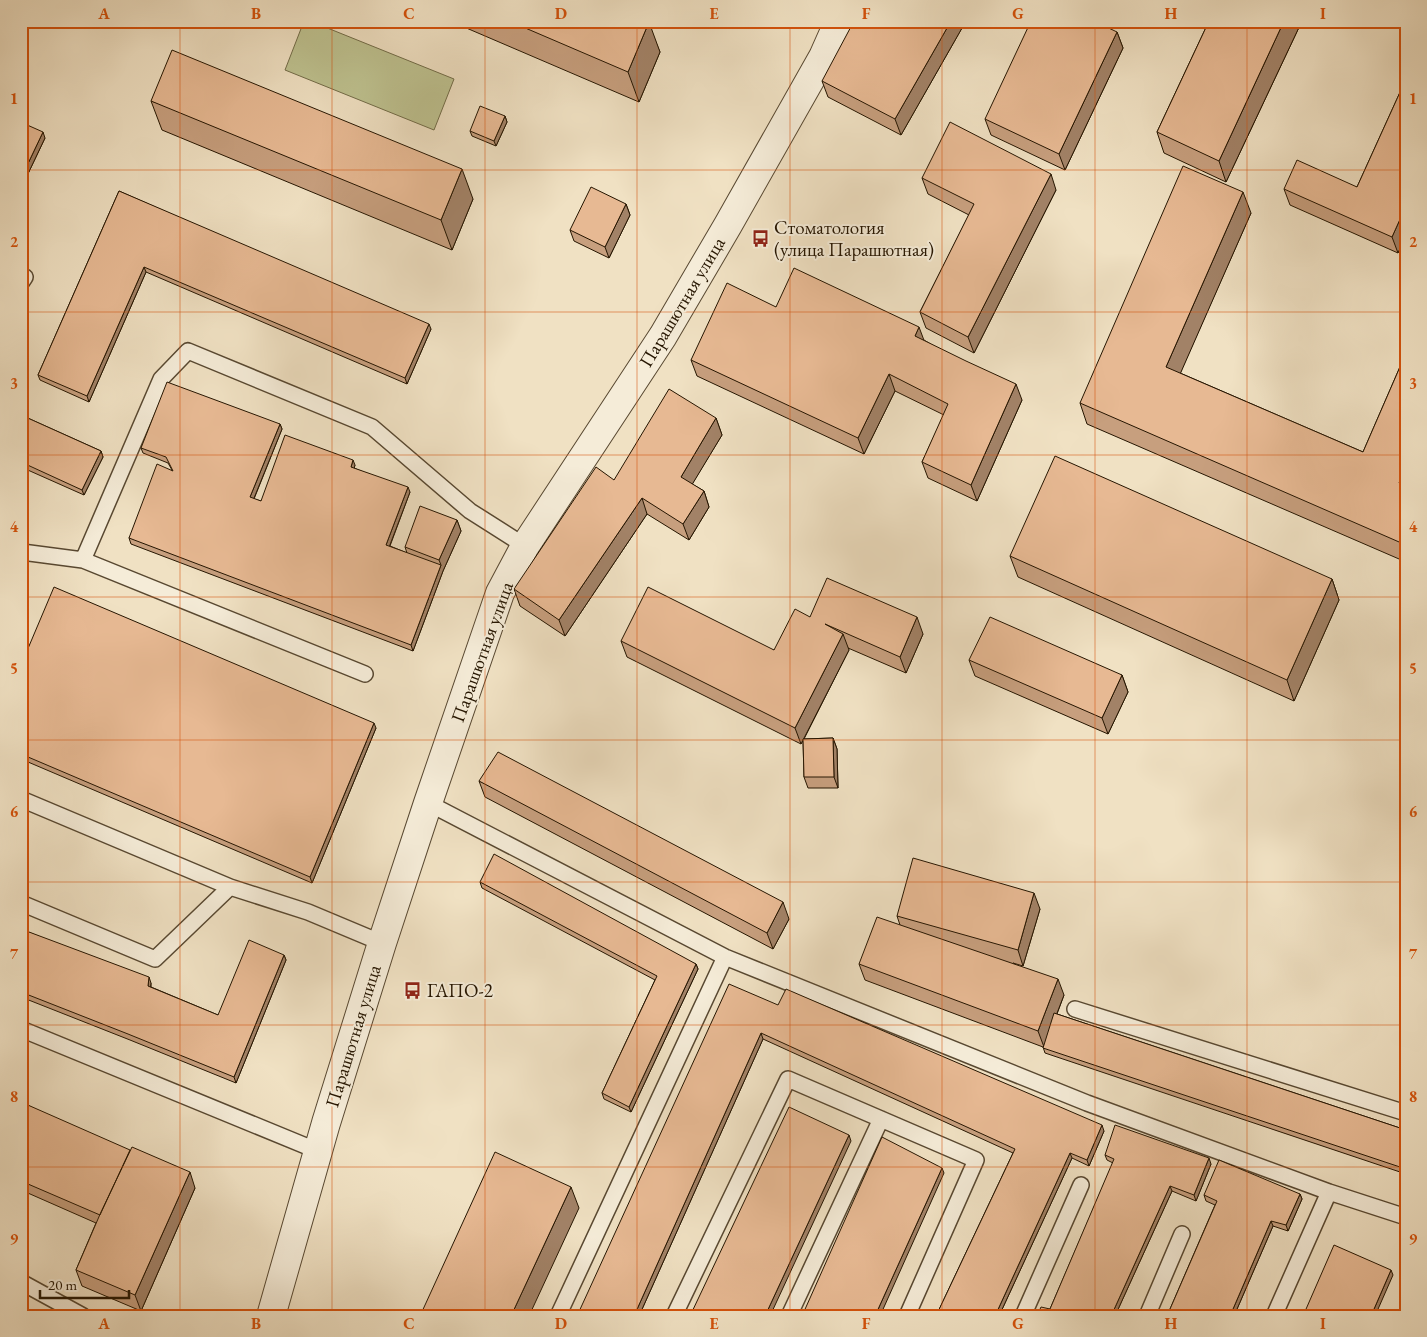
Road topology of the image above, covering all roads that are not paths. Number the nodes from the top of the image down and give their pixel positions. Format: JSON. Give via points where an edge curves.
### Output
{"nodes":[{"id":1,"x":839,"y":21,"type":"edge"},
{"id":2,"x":525,"y":546,"type":"junction"},
{"id":3,"x":22,"y":553,"type":"edge"},
{"id":4,"x":83,"y":560,"type":"junction"},
{"id":5,"x":365,"y":674,"type":"dead end"},
{"id":6,"x":21,"y":799,"type":"edge"},
{"id":7,"x":428,"y":803,"type":"junction"},
{"id":8,"x":230,"y":887,"type":"junction"},
{"id":9,"x":21,"y":903,"type":"edge"},
{"id":10,"x":382,"y":943,"type":"junction"},
{"id":11,"x":726,"y":957,"type":"junction"},
{"id":12,"x":1075,"y":1009,"type":"dead end"},
{"id":13,"x":21,"y":1029,"type":"edge"},
{"id":14,"x":1406,"y":1112,"type":"edge"},
{"id":15,"x":881,"y":1118,"type":"junction"},
{"id":16,"x":318,"y":1151,"type":"junction"},
{"id":17,"x":1081,"y":1185,"type":"dead end"},
{"id":18,"x":1329,"y":1192,"type":"junction"},
{"id":19,"x":1406,"y":1217,"type":"edge"},
{"id":20,"x":1182,"y":1234,"type":"dead end"},
{"id":21,"x":21,"y":1282,"type":"edge"},
{"id":22,"x":83,"y":1316,"type":"edge"},
{"id":23,"x":271,"y":1316,"type":"edge"},
{"id":24,"x":558,"y":1316,"type":"edge"},
{"id":25,"x":674,"y":1316,"type":"edge"},
{"id":26,"x":789,"y":1316,"type":"edge"},
{"id":27,"x":908,"y":1316,"type":"edge"},
{"id":28,"x":1023,"y":1316,"type":"edge"},
{"id":29,"x":1147,"y":1316,"type":"edge"},
{"id":30,"x":1274,"y":1316,"type":"edge"}],
"edges":[{"from":1,"to":2,"type":"street","name":"Парашютная улица","via":[[823,57],[663,336]]},
{"from":2,"to":4,"type":"lane","via":[[470,511],[372,426],[188,351],[161,379]]},
{"from":2,"to":7,"type":"street","name":"Парашютная улица","via":[[500,593]]},
{"from":3,"to":4,"type":"lane"},
{"from":4,"to":5,"type":"lane"},
{"from":6,"to":8,"type":"lane"},
{"from":7,"to":10,"type":"street","name":"Парашютная улица"},
{"from":7,"to":11,"type":"lane"},
{"from":8,"to":9,"type":"lane","via":[[155,959]]},
{"from":8,"to":10,"type":"lane","via":[[308,912]]},
{"from":10,"to":16,"type":"street","name":"Парашютная улица"},
{"from":11,"to":18,"type":"lane","via":[[1087,1103]]},
{"from":11,"to":24,"type":"lane"},
{"from":12,"to":14,"type":"lane"},
{"from":13,"to":16,"type":"lane"},
{"from":15,"to":25,"type":"lane","via":[[788,1079]]},
{"from":15,"to":26,"type":"lane"},
{"from":15,"to":27,"type":"lane","via":[[976,1160]]},
{"from":16,"to":23,"type":"street","name":"Парашютная улица"},
{"from":17,"to":28,"type":"lane"},
{"from":18,"to":19,"type":"lane"},
{"from":18,"to":30,"type":"lane"},
{"from":20,"to":29,"type":"lane"},
{"from":21,"to":22,"type":"lane"}]}
